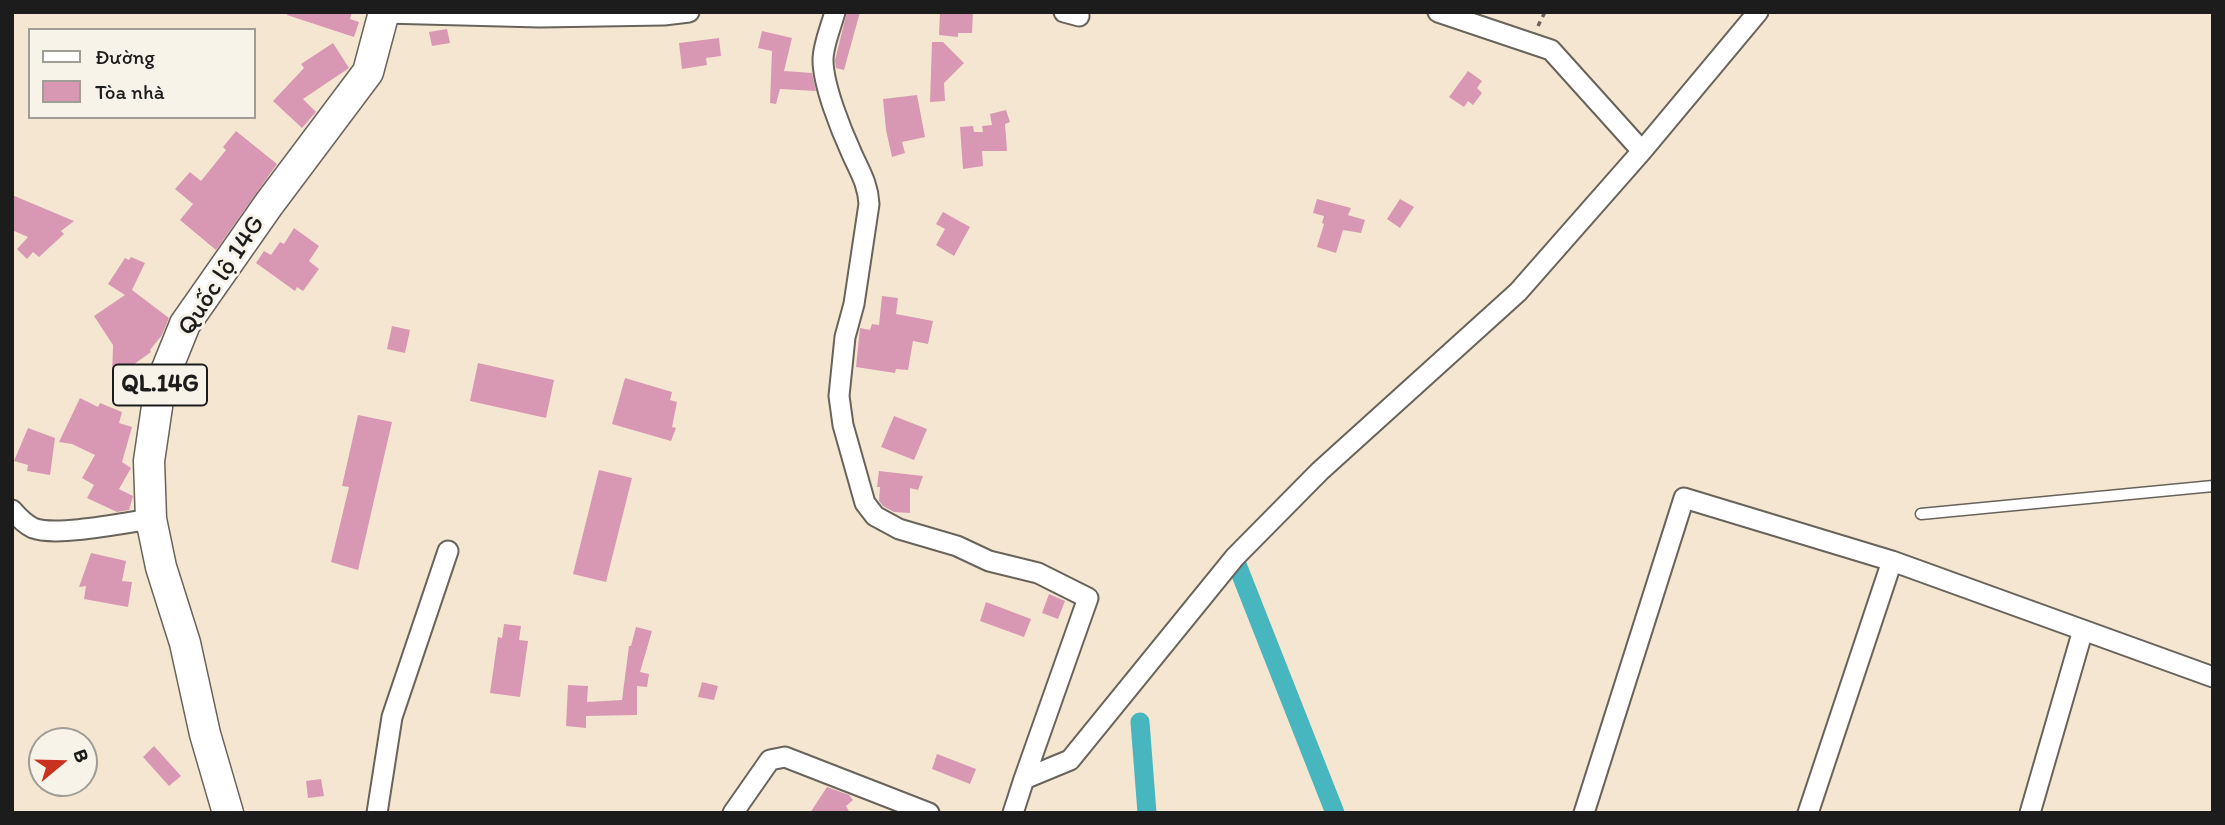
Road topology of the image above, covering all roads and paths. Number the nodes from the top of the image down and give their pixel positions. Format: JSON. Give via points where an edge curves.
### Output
{"nodes":[{"id":1,"x":689,"y":12,"type":"edge"},
{"id":2,"x":835,"y":12,"type":"edge"},
{"id":3,"x":1438,"y":12,"type":"edge"},
{"id":4,"x":1758,"y":12,"type":"edge"},
{"id":5,"x":384,"y":13,"type":"edge"},
{"id":6,"x":1642,"y":151,"type":"junction"},
{"id":7,"x":2213,"y":486,"type":"edge"},
{"id":8,"x":12,"y":510,"type":"edge"},
{"id":9,"x":1921,"y":514,"type":"dead end"},
{"id":10,"x":151,"y":519,"type":"junction"},
{"id":11,"x":30,"y":527,"type":"junction"},
{"id":12,"x":12,"y":536,"type":"edge"},
{"id":13,"x":448,"y":551,"type":"dead end"},
{"id":14,"x":1892,"y":561,"type":"junction"},
{"id":15,"x":2083,"y":630,"type":"junction"},
{"id":16,"x":2213,"y":677,"type":"edge"},
{"id":17,"x":1024,"y":779,"type":"junction"},
{"id":18,"x":228,"y":813,"type":"edge"},
{"id":19,"x":377,"y":813,"type":"edge"},
{"id":20,"x":733,"y":813,"type":"edge"},
{"id":21,"x":929,"y":813,"type":"edge"},
{"id":22,"x":1013,"y":813,"type":"edge"},
{"id":23,"x":1584,"y":813,"type":"edge"},
{"id":24,"x":1808,"y":813,"type":"edge"},
{"id":25,"x":2030,"y":813,"type":"edge"}],
"edges":[{"from":1,"to":5,"type":"street","via":[[540,17]]},
{"from":2,"to":17,"type":"street","via":[[824,67],[831,98],[868,188],[869,204],[839,396],[865,503],[875,516],[899,529],[1038,573],[1088,598]]},
{"from":3,"to":6,"type":"street","via":[[1551,50]]},
{"from":4,"to":6,"type":"street"},
{"from":5,"to":10,"type":"main road","name":"Quốc lộ 14G","number":"QL.14G","via":[[368,72],[185,324],[155,410],[149,461]]},
{"from":6,"to":17,"type":"street","via":[[1518,292],[1320,471],[1236,557],[1070,760]]},
{"from":7,"to":9,"type":"lane"},
{"from":8,"to":11,"type":"street"},
{"from":10,"to":11,"type":"street","via":[[43,531]]},
{"from":10,"to":18,"type":"main road","name":"Quốc lộ 14G","number":"QL.14G"},
{"from":11,"to":12,"type":"street"},
{"from":13,"to":19,"type":"street","via":[[392,717]]},
{"from":14,"to":15,"type":"street"},
{"from":14,"to":23,"type":"street","via":[[1684,498]]},
{"from":14,"to":24,"type":"street"},
{"from":15,"to":16,"type":"street"},
{"from":15,"to":25,"type":"street"},
{"from":17,"to":22,"type":"street"},
{"from":20,"to":21,"type":"street","via":[[770,760],[785,757]]}]}
